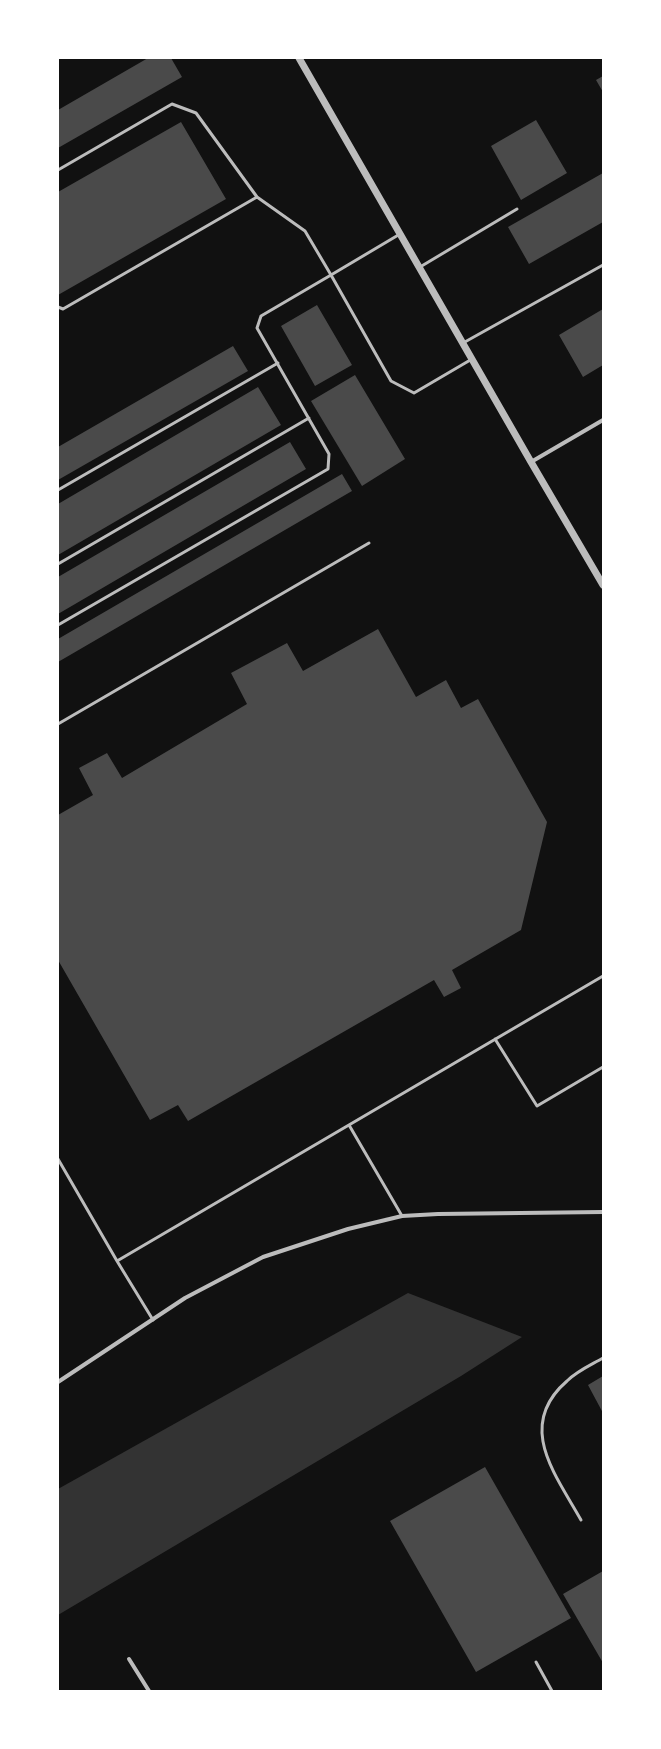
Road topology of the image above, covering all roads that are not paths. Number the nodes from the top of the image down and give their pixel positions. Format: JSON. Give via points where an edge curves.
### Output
{"nodes":[{"id":1,"x":299,"y":58,"type":"edge"},
{"id":2,"x":58,"y":170,"type":"edge"},
{"id":3,"x":257,"y":197,"type":"junction"},
{"id":4,"x":517,"y":209,"type":"dead end"},
{"id":5,"x":400,"y":234,"type":"junction"},
{"id":6,"x":603,"y":265,"type":"edge"},
{"id":7,"x":419,"y":267,"type":"junction"},
{"id":8,"x":331,"y":275,"type":"junction"},
{"id":9,"x":58,"y":307,"type":"edge"},
{"id":10,"x":462,"y":344,"type":"junction"},
{"id":11,"x":472,"y":359,"type":"junction"},
{"id":12,"x":278,"y":363,"type":"junction"},
{"id":13,"x":309,"y":418,"type":"junction"},
{"id":14,"x":603,"y":420,"type":"edge"},
{"id":15,"x":531,"y":462,"type":"junction"},
{"id":16,"x":58,"y":490,"type":"edge"},
{"id":17,"x":369,"y":543,"type":"dead end"},
{"id":18,"x":58,"y":564,"type":"edge"},
{"id":19,"x":603,"y":585,"type":"edge"},
{"id":20,"x":58,"y":625,"type":"edge"},
{"id":21,"x":58,"y":724,"type":"edge"},
{"id":22,"x":603,"y":976,"type":"edge"},
{"id":23,"x":495,"y":1038,"type":"junction"},
{"id":24,"x":603,"y":1066,"type":"edge"},
{"id":25,"x":348,"y":1125,"type":"junction"},
{"id":26,"x":58,"y":1159,"type":"edge"},
{"id":27,"x":603,"y":1212,"type":"edge"},
{"id":28,"x":402,"y":1216,"type":"junction"},
{"id":29,"x":117,"y":1261,"type":"junction"},
{"id":30,"x":153,"y":1320,"type":"junction"},
{"id":31,"x":603,"y":1358,"type":"edge"},
{"id":32,"x":58,"y":1382,"type":"edge"},
{"id":33,"x":581,"y":1520,"type":"dead end"},
{"id":34,"x":130,"y":1659,"type":"dead end"},
{"id":35,"x":536,"y":1662,"type":"dead end"},
{"id":36,"x":149,"y":1691,"type":"edge"},
{"id":37,"x":552,"y":1691,"type":"edge"}],
"edges":[{"from":1,"to":5,"type":"street"},
{"from":2,"to":3,"type":"lane","via":[[172,104],[196,113]]},
{"from":3,"to":8,"type":"lane","via":[[305,231]]},
{"from":3,"to":9,"type":"lane","via":[[63,309]]},
{"from":4,"to":7,"type":"lane"},
{"from":5,"to":7,"type":"street"},
{"from":5,"to":8,"type":"lane"},
{"from":6,"to":10,"type":"lane"},
{"from":7,"to":10,"type":"street"},
{"from":8,"to":11,"type":"lane","via":[[391,380],[414,393]]},
{"from":8,"to":12,"type":"lane","via":[[261,316],[257,328]]},
{"from":10,"to":11,"type":"street"},
{"from":11,"to":15,"type":"street"},
{"from":12,"to":13,"type":"lane"},
{"from":12,"to":16,"type":"lane"},
{"from":13,"to":18,"type":"lane"},
{"from":13,"to":20,"type":"lane","via":[[330,454],[328,469]]},
{"from":14,"to":15,"type":"street"},
{"from":15,"to":19,"type":"street"},
{"from":17,"to":21,"type":"lane"},
{"from":22,"to":23,"type":"lane"},
{"from":23,"to":24,"type":"lane","via":[[537,1106]]},
{"from":23,"to":25,"type":"lane"},
{"from":25,"to":28,"type":"lane"},
{"from":25,"to":29,"type":"lane"},
{"from":26,"to":29,"type":"lane"},
{"from":27,"to":28,"type":"street"},
{"from":28,"to":30,"type":"street","via":[[348,1229],[263,1257],[185,1298]]},
{"from":29,"to":30,"type":"lane"},
{"from":30,"to":32,"type":"street"},
{"from":31,"to":33,"type":"lane","via":[[566,1381],[552,1398],[542,1418],[541,1438],[548,1463]]},
{"from":34,"to":36,"type":"street"},
{"from":35,"to":37,"type":"lane"}]}
